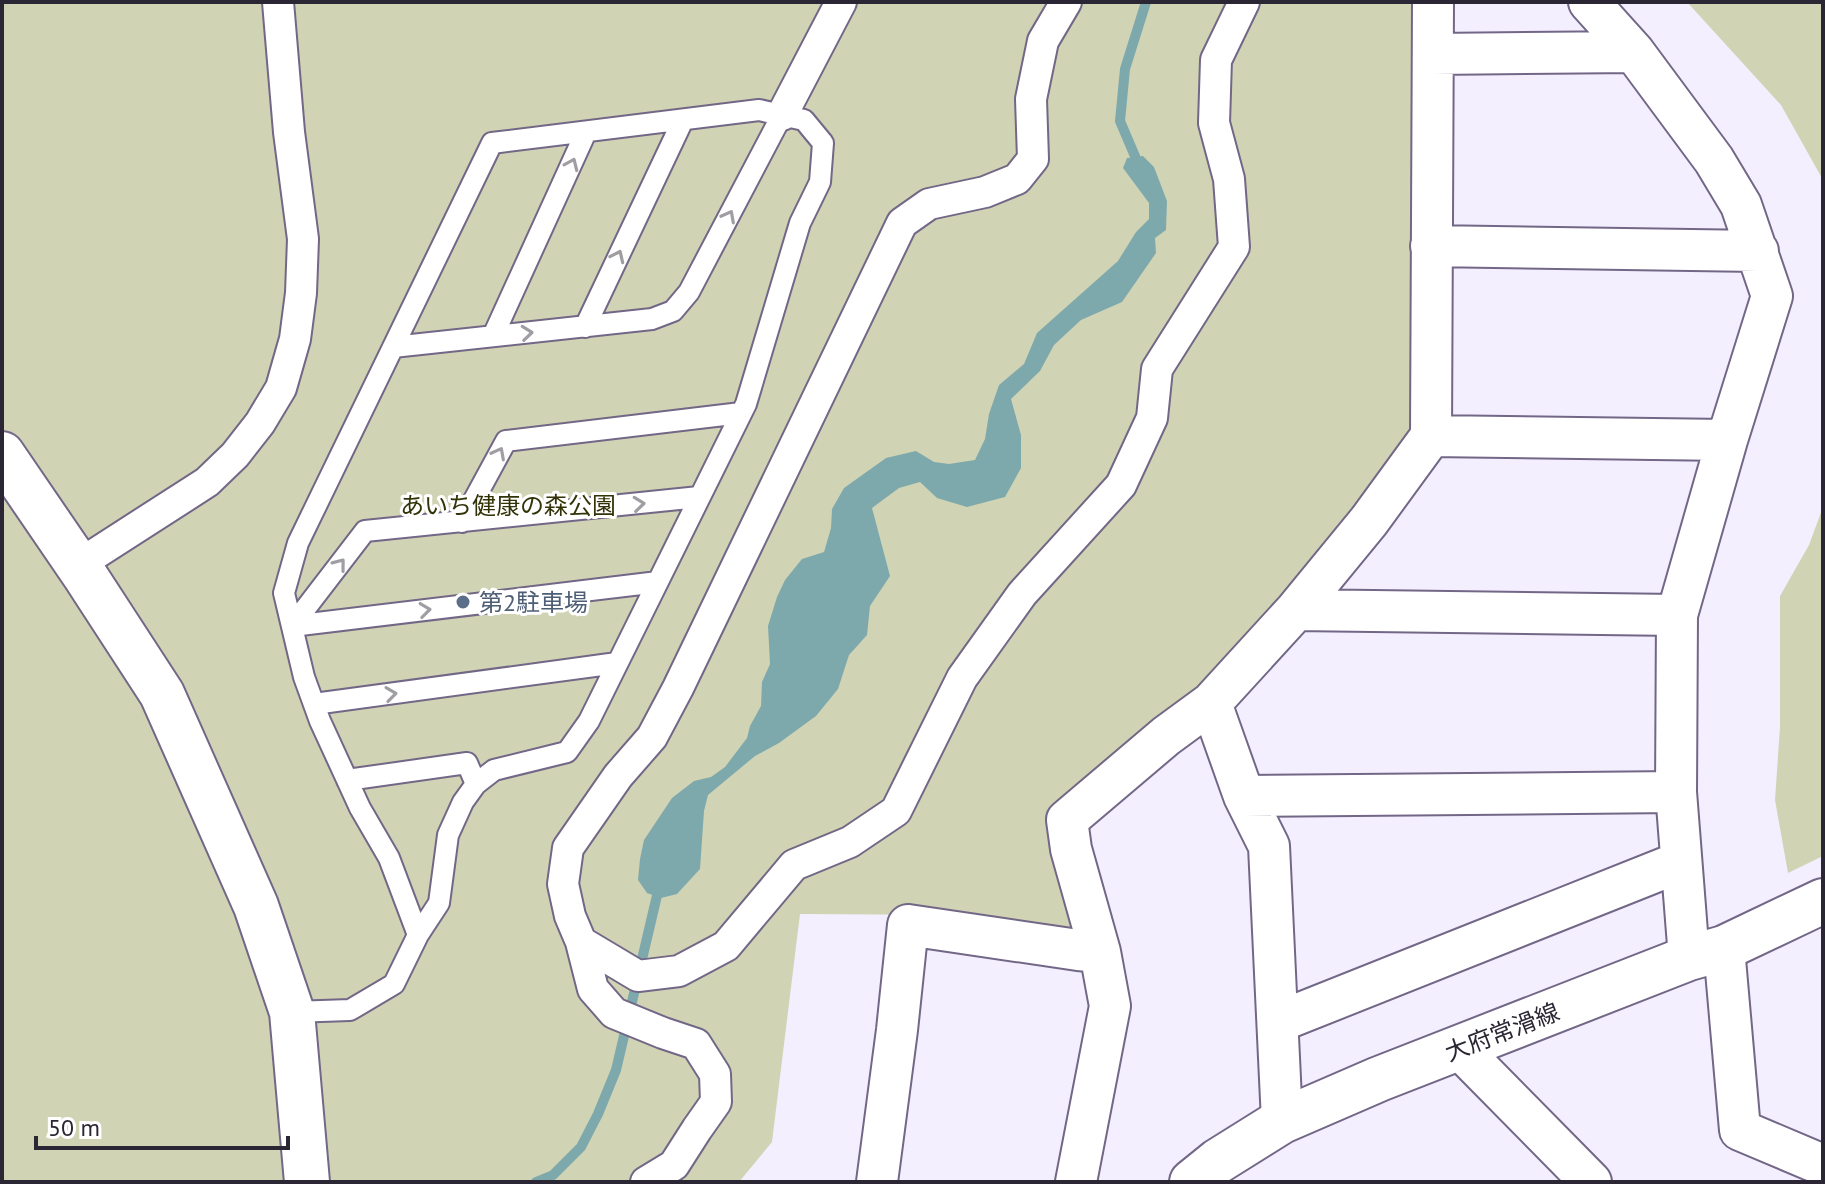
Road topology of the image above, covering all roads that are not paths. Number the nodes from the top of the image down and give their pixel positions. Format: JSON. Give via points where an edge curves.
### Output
{"nodes":[{"id":1,"x":278,"y":2,"type":"edge"},
{"id":2,"x":841,"y":2,"type":"edge"},
{"id":3,"x":1066,"y":2,"type":"edge"},
{"id":4,"x":1244,"y":2,"type":"edge"},
{"id":5,"x":1433,"y":2,"type":"edge"},
{"id":6,"x":1589,"y":2,"type":"edge"},
{"id":7,"x":1634,"y":52,"type":"junction"},
{"id":8,"x":1433,"y":54,"type":"junction"},
{"id":9,"x":782,"y":115,"type":"junction"},
{"id":10,"x":683,"y":120,"type":"junction"},
{"id":11,"x":586,"y":132,"type":"junction"},
{"id":12,"x":1431,"y":246,"type":"junction"},
{"id":13,"x":1758,"y":251,"type":"junction"},
{"id":14,"x":585,"y":327,"type":"junction"},
{"id":15,"x":493,"y":336,"type":"junction"},
{"id":16,"x":393,"y":347,"type":"junction"},
{"id":17,"x":741,"y":413,"type":"junction"},
{"id":18,"x":1431,"y":436,"type":"junction"},
{"id":19,"x":1727,"y":440,"type":"junction"},
{"id":20,"x":2,"y":454,"type":"edge"},
{"id":21,"x":699,"y":497,"type":"junction"},
{"id":22,"x":462,"y":522,"type":"junction"},
{"id":23,"x":78,"y":565,"type":"junction"},
{"id":24,"x":658,"y":582,"type":"junction"},
{"id":25,"x":1296,"y":610,"type":"junction"},
{"id":26,"x":1677,"y":615,"type":"junction"},
{"id":27,"x":292,"y":626,"type":"junction"},
{"id":28,"x":617,"y":663,"type":"junction"},
{"id":29,"x":1211,"y":703,"type":"junction"},
{"id":30,"x":314,"y":704,"type":"junction"},
{"id":31,"x":347,"y":780,"type":"junction"},
{"id":32,"x":476,"y":784,"type":"junction"},
{"id":33,"x":1676,"y":792,"type":"junction"},
{"id":34,"x":1244,"y":796,"type":"junction"},
{"id":35,"x":1680,"y":862,"type":"junction"},
{"id":36,"x":1823,"y":901,"type":"edge"},
{"id":37,"x":418,"y":935,"type":"junction"},
{"id":38,"x":581,"y":942,"type":"junction"},
{"id":39,"x":1100,"y":952,"type":"junction"},
{"id":40,"x":1706,"y":953,"type":"junction"},
{"id":41,"x":292,"y":1012,"type":"junction"},
{"id":42,"x":1278,"y":1022,"type":"junction"},
{"id":43,"x":1460,"y":1049,"type":"junction"},
{"id":44,"x":1282,"y":1121,"type":"junction"},
{"id":45,"x":1823,"y":1165,"type":"edge"},
{"id":46,"x":307,"y":1182,"type":"edge"},
{"id":47,"x":646,"y":1182,"type":"edge"},
{"id":48,"x":877,"y":1182,"type":"edge"},
{"id":49,"x":1076,"y":1182,"type":"edge"},
{"id":50,"x":1192,"y":1182,"type":"edge"},
{"id":51,"x":1591,"y":1182,"type":"edge"}],
"edges":[{"from":1,"to":23,"type":"street","via":[[303,239],[295,339],[281,388],[244,444],[207,482]]},
{"from":2,"to":9,"type":"street"},
{"from":3,"to":38,"type":"street","via":[[1043,41],[1031,99],[1033,159],[1017,179],[929,204],[902,223],[659,725],[568,848],[563,884]]},
{"from":4,"to":38,"type":"street","via":[[1216,60],[1214,123],[1229,179],[1234,247],[1157,369],[1152,418],[1121,485],[1022,594],[962,678],[896,811],[850,842],[794,865],[726,946],[679,971],[638,976]]},
{"from":5,"to":8,"type":"street"},
{"from":6,"to":7,"type":"street"},
{"from":7,"to":8,"type":"street"},
{"from":7,"to":13,"type":"street","via":[[1714,160],[1741,205]]},
{"from":8,"to":12,"type":"street"},
{"from":9,"to":10,"type":"lane","via":[[759,110]]},
{"from":14,"to":9,"type":"lane","one_way":true,"via":[[652,319],[673,311],[689,292]]},
{"from":9,"to":17,"type":"lane","via":[[804,120],[823,143],[820,182],[800,223]]},
{"from":10,"to":11,"type":"lane"},
{"from":14,"to":10,"type":"lane","one_way":true},
{"from":15,"to":11,"type":"lane","one_way":true},
{"from":11,"to":16,"type":"lane","via":[[492,143]]},
{"from":12,"to":13,"type":"street"},
{"from":12,"to":18,"type":"street"},
{"from":13,"to":19,"type":"street","via":[[1772,296]]},
{"from":15,"to":14,"type":"lane","one_way":true},
{"from":15,"to":16,"type":"lane"},
{"from":16,"to":27,"type":"lane","via":[[298,543],[284,593]]},
{"from":17,"to":21,"type":"lane"},
{"from":22,"to":17,"type":"lane","one_way":true,"via":[[506,441]]},
{"from":18,"to":19,"type":"street"},
{"from":18,"to":25,"type":"street"},
{"from":19,"to":26,"type":"street"},
{"from":20,"to":23,"type":"street"},
{"from":22,"to":21,"type":"lane","one_way":true},
{"from":21,"to":24,"type":"lane"},
{"from":27,"to":22,"type":"lane","one_way":true,"via":[[365,531]]},
{"from":23,"to":41,"type":"street","via":[[162,694],[256,906]]},
{"from":27,"to":24,"type":"lane","one_way":true},
{"from":24,"to":28,"type":"lane"},
{"from":25,"to":26,"type":"street"},
{"from":25,"to":29,"type":"street"},
{"from":26,"to":33,"type":"street"},
{"from":27,"to":30,"type":"lane"},
{"from":30,"to":28,"type":"lane","one_way":true},
{"from":28,"to":32,"type":"lane","via":[[567,752],[494,770]]},
{"from":29,"to":34,"type":"street"},
{"from":29,"to":39,"type":"street","via":[[1067,820]]},
{"from":30,"to":31,"type":"lane"},
{"from":31,"to":32,"type":"lane","via":[[467,763]]},
{"from":31,"to":37,"type":"lane","via":[[389,858]]},
{"from":32,"to":37,"type":"lane","via":[[448,835],[439,903]]},
{"from":33,"to":34,"type":"street"},
{"from":33,"to":35,"type":"street"},
{"from":34,"to":42,"type":"street","via":[[1269,846]]},
{"from":35,"to":40,"type":"street"},
{"from":35,"to":42,"type":"street"},
{"from":36,"to":40,"type":"street","name":"大府常滑線"},
{"from":37,"to":41,"type":"lane","via":[[394,984],[350,1010]]},
{"from":38,"to":47,"type":"street","via":[[593,989],[614,1013],[696,1044],[715,1074],[716,1102],[674,1165]]},
{"from":39,"to":48,"type":"street","via":[[908,925]]},
{"from":39,"to":49,"type":"street","via":[[1110,1006]]},
{"from":40,"to":43,"type":"street","name":"大府常滑線"},
{"from":40,"to":45,"type":"street","via":[[1740,1130]]},
{"from":41,"to":46,"type":"street"},
{"from":42,"to":44,"type":"street"},
{"from":43,"to":44,"type":"street","name":"大府常滑線"},
{"from":43,"to":51,"type":"street"},
{"from":44,"to":50,"type":"street","name":"大府常滑線"}]}
